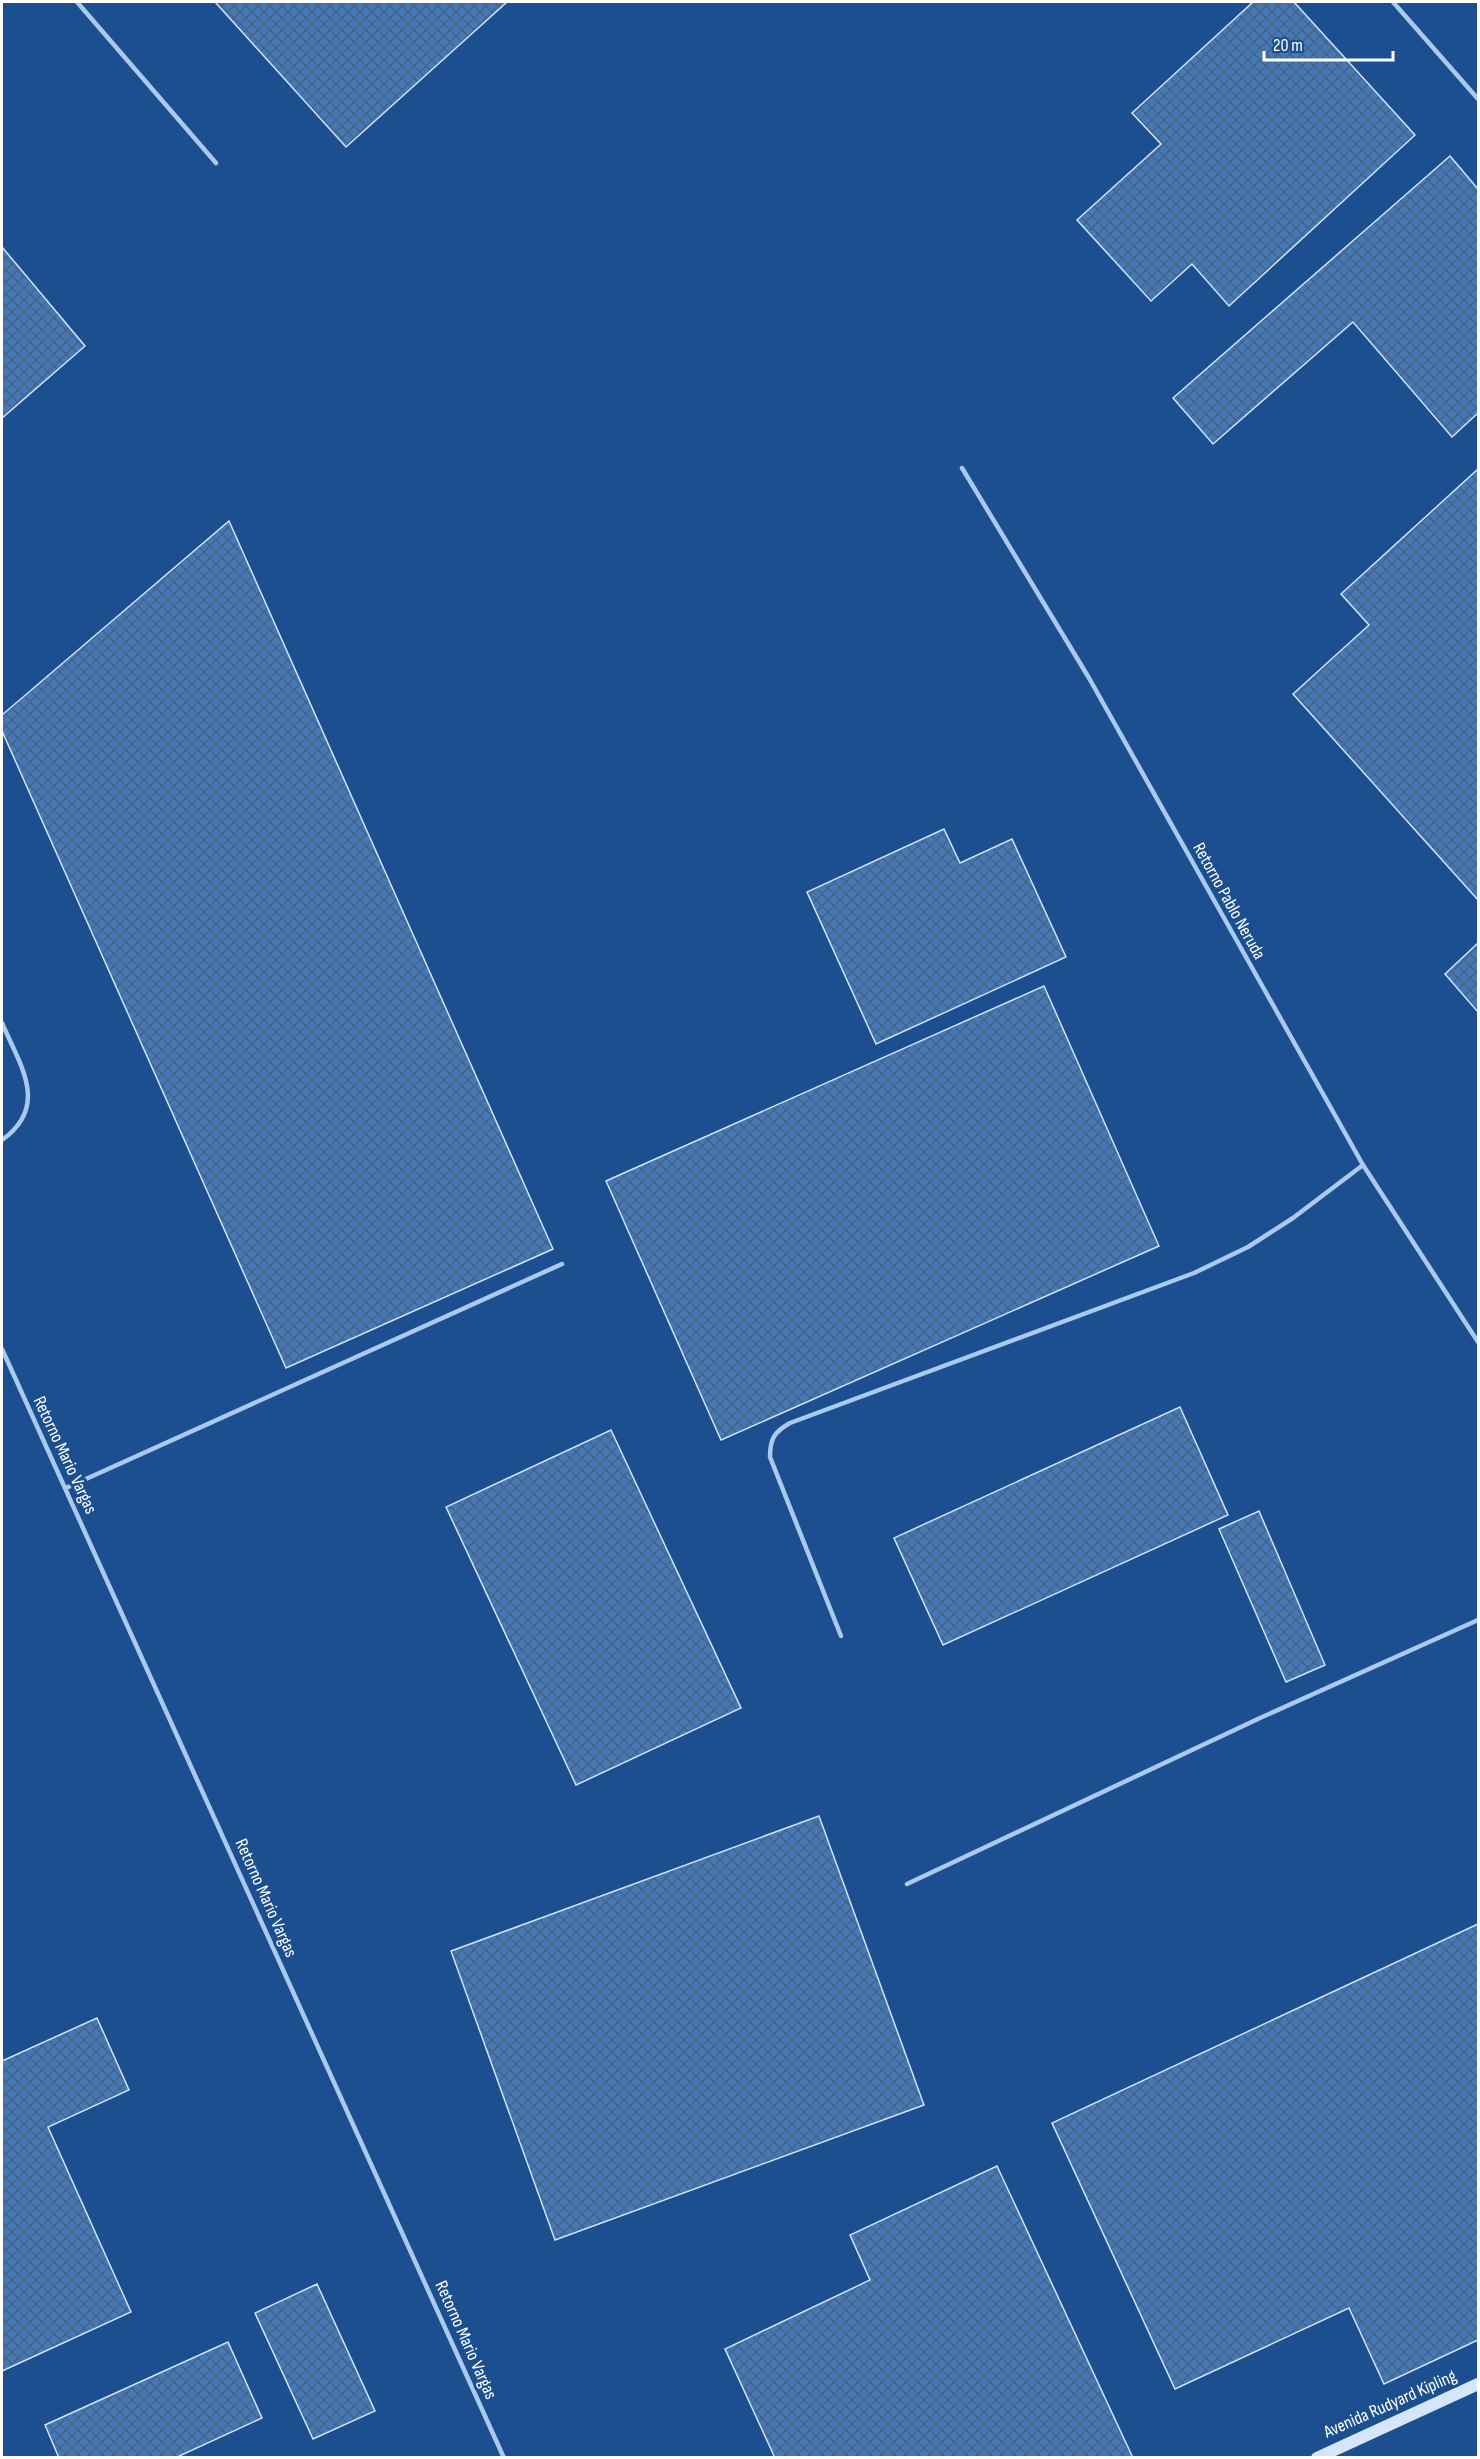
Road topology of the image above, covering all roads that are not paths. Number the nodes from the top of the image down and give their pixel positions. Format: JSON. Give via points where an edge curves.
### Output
{"nodes":[{"id":1,"x":77,"y":2,"type":"edge"},
{"id":2,"x":1393,"y":2,"type":"edge"},
{"id":3,"x":1479,"y":99,"type":"edge"},
{"id":4,"x":216,"y":163,"type":"dead end"},
{"id":5,"x":962,"y":468,"type":"dead end"},
{"id":6,"x":2,"y":1023,"type":"edge"},
{"id":7,"x":2,"y":1140,"type":"edge"},
{"id":8,"x":1363,"y":1165,"type":"junction"},
{"id":9,"x":562,"y":1264,"type":"dead end"},
{"id":10,"x":1479,"y":1342,"type":"edge"},
{"id":11,"x":2,"y":1349,"type":"edge"},
{"id":12,"x":66,"y":1488,"type":"junction"},
{"id":13,"x":1479,"y":1620,"type":"edge"},
{"id":14,"x":841,"y":1636,"type":"dead end"},
{"id":15,"x":907,"y":1884,"type":"dead end"},
{"id":16,"x":1479,"y":2384,"type":"edge"},
{"id":17,"x":504,"y":2457,"type":"edge"},
{"id":18,"x":1317,"y":2457,"type":"edge"}],
"edges":[{"from":1,"to":4,"type":"lane"},
{"from":2,"to":3,"type":"lane"},
{"from":5,"to":8,"type":"lane","name":"Retorno Pablo Neruda","via":[[1089,678]]},
{"from":6,"to":7,"type":"lane","via":[[26,1079],[28,1102],[25,1118]]},
{"from":8,"to":10,"type":"lane","name":"Retorno Pablo Neruda"},
{"from":8,"to":14,"type":"lane","via":[[1293,1218],[1248,1247],[1194,1274],[775,1431],[770,1457]]},
{"from":9,"to":12,"type":"lane"},
{"from":11,"to":12,"type":"lane","name":"Retorno Mario Vargas"},
{"from":12,"to":17,"type":"lane","name":"Retorno Mario Vargas"},
{"from":13,"to":15,"type":"lane"},
{"from":16,"to":18,"type":"street","name":"Avenida Rudyard Kipling"}]}
